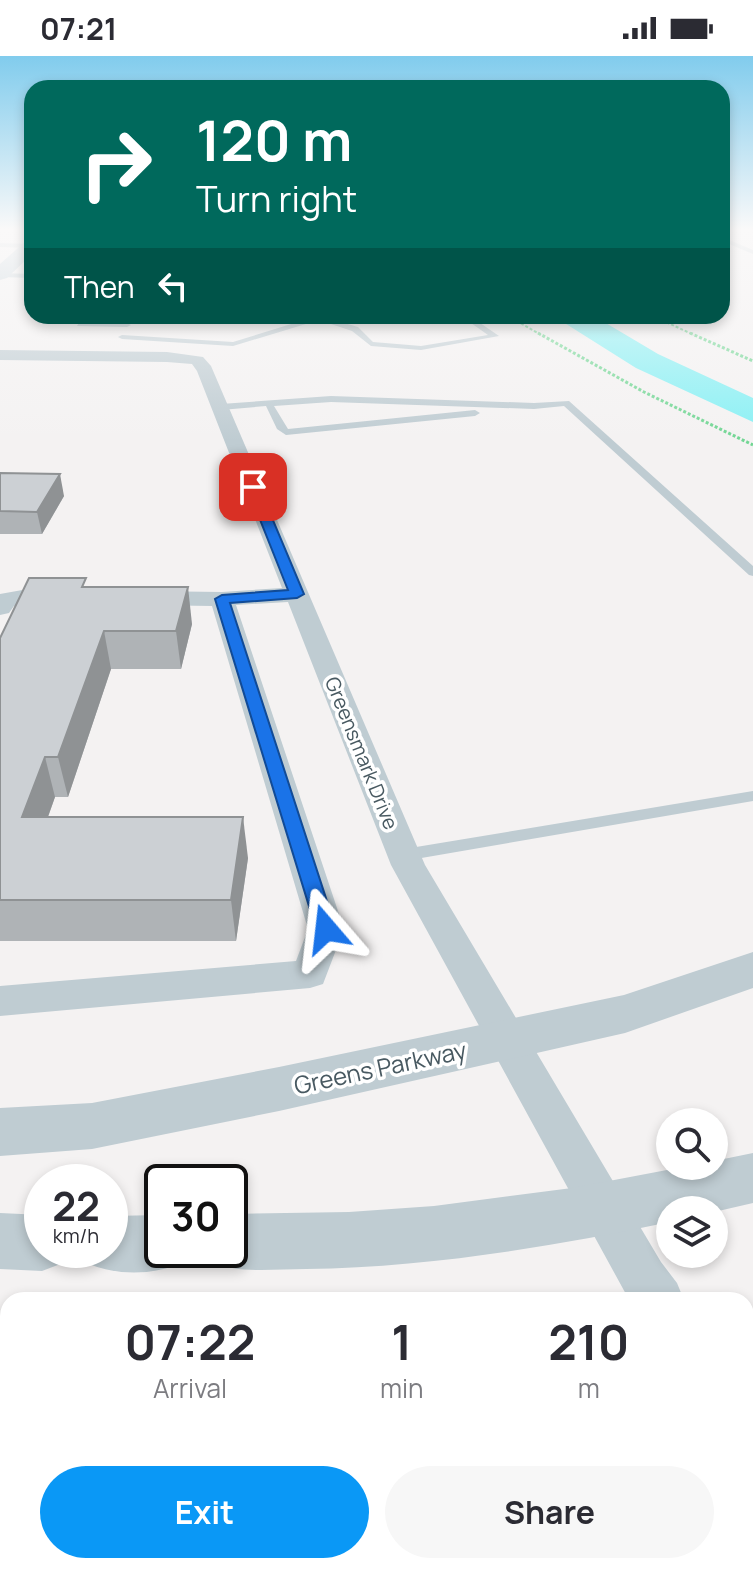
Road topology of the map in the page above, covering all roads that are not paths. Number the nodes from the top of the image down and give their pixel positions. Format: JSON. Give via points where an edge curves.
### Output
{"nodes":[{"id":1,"x":80,"y":324,"type":"edge"},
{"id":2,"x":300,"y":324,"type":"edge"},
{"id":3,"x":342,"y":324,"type":"edge"},
{"id":4,"x":477,"y":324,"type":"edge"},
{"id":5,"x":127,"y":325,"type":"joint"},
{"id":6,"x":114,"y":347,"type":"junction"},
{"id":7,"x":0,"y":355,"type":"edge"},
{"id":8,"x":268,"y":402,"type":"junction"},
{"id":9,"x":534,"y":406,"type":"junction"},
{"id":10,"x":221,"y":407,"type":"junction"},
{"id":11,"x":753,"y":572,"type":"edge"},
{"id":12,"x":297,"y":594,"type":"junction"},
{"id":13,"x":88,"y":597,"type":"edge"},
{"id":14,"x":118,"y":598,"type":"edge"},
{"id":15,"x":222,"y":599,"type":"junction"},
{"id":16,"x":2,"y":603,"type":"edge"},
{"id":17,"x":753,"y":796,"type":"edge"},
{"id":18,"x":404,"y":855,"type":"junction"},
{"id":19,"x":753,"y":970,"type":"edge"},
{"id":20,"x":0,"y":1001,"type":"edge"},
{"id":21,"x":508,"y":1040,"type":"junction"},
{"id":22,"x":0,"y":1132,"type":"edge"},
{"id":23,"x":753,"y":1178,"type":"edge"},
{"id":24,"x":605,"y":1210,"type":"junction"},
{"id":25,"x":0,"y":1241,"type":"edge"},
{"id":26,"x":24,"y":1242,"type":"edge"},
{"id":27,"x":248,"y":1242,"type":"edge"},
{"id":28,"x":654,"y":1292,"type":"edge"}],
"edges":[{"from":1,"to":5,"type":"lane"},
{"from":2,"to":6,"type":"lane","via":[[233,344]]},
{"from":3,"to":4,"type":"lane","via":[[371,344],[421,348],[495,336]]},
{"from":5,"to":6,"type":"lane"},
{"from":6,"to":7,"type":"street","name":"Greensmark Drive"},
{"from":6,"to":10,"type":"street","name":"Greensmark Drive","via":[[197,360]]},
{"from":8,"to":9,"type":"lane"},
{"from":8,"to":9,"type":"lane","via":[[286,432]]},
{"from":8,"to":10,"type":"lane"},
{"from":9,"to":11,"type":"lane","via":[[566,403]]},
{"from":10,"to":12,"type":"street","name":"Greensmark Drive"},
{"from":12,"to":15,"type":"street"},
{"from":12,"to":18,"type":"street","name":"Greensmark Drive"},
{"from":13,"to":16,"type":"street","via":[[28,596]]},
{"from":14,"to":15,"type":"street"},
{"from":15,"to":20,"type":"street","via":[[326,929],[310,974]]},
{"from":17,"to":18,"type":"lane"},
{"from":18,"to":21,"type":"street","name":"Greensmark Drive"},
{"from":19,"to":21,"type":"street","name":"Greens Parkway","via":[[625,1014]]},
{"from":21,"to":22,"type":"street","name":"Greens Parkway","via":[[92,1126]]},
{"from":21,"to":24,"type":"street","name":"Greensmark Drive"},
{"from":23,"to":24,"type":"street"},
{"from":24,"to":27,"type":"street","via":[[388,1238]]},
{"from":24,"to":28,"type":"street","name":"Greensmark Drive"},
{"from":25,"to":26,"type":"street"}]}
